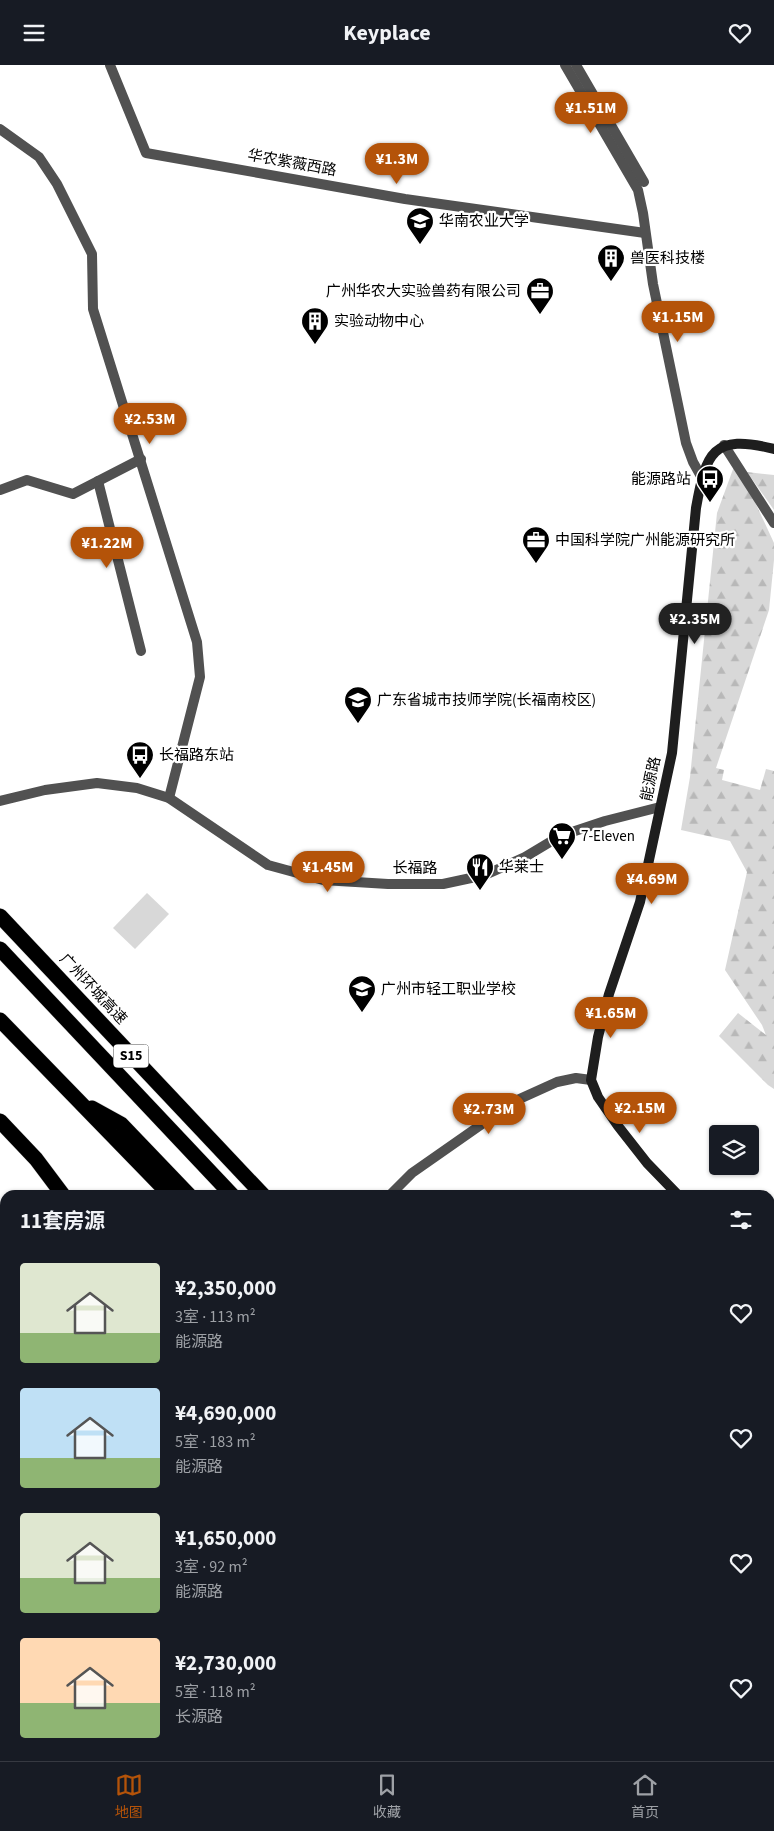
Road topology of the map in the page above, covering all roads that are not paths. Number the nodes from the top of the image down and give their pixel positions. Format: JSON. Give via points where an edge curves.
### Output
{"nodes":[{"id":1,"x":110,"y":65,"type":"edge"},
{"id":2,"x":565,"y":65,"type":"edge"},
{"id":3,"x":576,"y":65,"type":"edge"},
{"id":4,"x":0,"y":129,"type":"edge"},
{"id":5,"x":614,"y":139,"type":"junction"},
{"id":6,"x":645,"y":233,"type":"junction"},
{"id":7,"x":724,"y":445,"type":"junction"},
{"id":8,"x":774,"y":449,"type":"edge"},
{"id":9,"x":141,"y":459,"type":"junction"},
{"id":10,"x":702,"y":478,"type":"junction"},
{"id":11,"x":98,"y":481,"type":"junction"},
{"id":12,"x":0,"y":490,"type":"edge"},
{"id":13,"x":774,"y":523,"type":"edge"},
{"id":14,"x":141,"y":651,"type":"dead end"},
{"id":15,"x":169,"y":798,"type":"junction"},
{"id":16,"x":0,"y":801,"type":"edge"},
{"id":17,"x":660,"y":807,"type":"junction"},
{"id":18,"x":0,"y":916,"type":"edge"},
{"id":19,"x":0,"y":949,"type":"edge"},
{"id":20,"x":0,"y":1020,"type":"edge"},
{"id":21,"x":41,"y":1064,"type":"junction"},
{"id":22,"x":591,"y":1079,"type":"junction"},
{"id":23,"x":0,"y":1121,"type":"edge"},
{"id":24,"x":59,"y":1190,"type":"edge"},
{"id":25,"x":165,"y":1190,"type":"edge"},
{"id":26,"x":184,"y":1190,"type":"edge"},
{"id":27,"x":227,"y":1190,"type":"edge"},
{"id":28,"x":258,"y":1190,"type":"edge"},
{"id":29,"x":395,"y":1190,"type":"edge"},
{"id":30,"x":673,"y":1190,"type":"edge"}],
"edges":[{"from":1,"to":6,"type":"street","name":"华农紫薇西路","via":[[146,153],[405,199]]},
{"from":2,"to":5,"type":"street"},
{"from":3,"to":5,"type":"street"},
{"from":4,"to":9,"type":"street","via":[[39,157],[58,184],[92,255],[93,309]]},
{"from":5,"to":6,"type":"street","via":[[641,186]]},
{"from":6,"to":10,"type":"street","via":[[686,443]]},
{"from":7,"to":8,"type":"street","via":[[746,443]]},
{"from":7,"to":10,"type":"street","name":"能源路","via":[[708,460]]},
{"from":7,"to":13,"type":"street"},
{"from":9,"to":11,"type":"street"},
{"from":9,"to":15,"type":"street","via":[[196,642],[200,677]]},
{"from":10,"to":17,"type":"street","name":"能源路","via":[[696,508],[672,753]]},
{"from":11,"to":12,"type":"street","via":[[73,494],[27,480]]},
{"from":11,"to":14,"type":"street"},
{"from":15,"to":16,"type":"street","name":"长福路","via":[[137,788],[97,783],[45,790]]},
{"from":15,"to":17,"type":"street","name":"长福路","via":[[268,865],[323,880],[388,884],[442,884],[485,875],[560,836]]},
{"from":17,"to":22,"type":"street","name":"能源路","via":[[640,902],[614,978]]},
{"from":18,"to":28,"type":"highway","name":"广州环城高速","number":"S15"},
{"from":19,"to":27,"type":"highway","number":"S15"},
{"from":20,"to":21,"type":"highway"},
{"from":21,"to":25,"type":"highway"},
{"from":21,"to":26,"type":"highway","via":[[96,1111],[121,1124]]},
{"from":22,"to":29,"type":"street","via":[[557,1082],[515,1101],[412,1173]]},
{"from":22,"to":30,"type":"street","via":[[598,1097],[618,1126]]},
{"from":23,"to":24,"type":"highway","via":[[36,1159]]}]}
